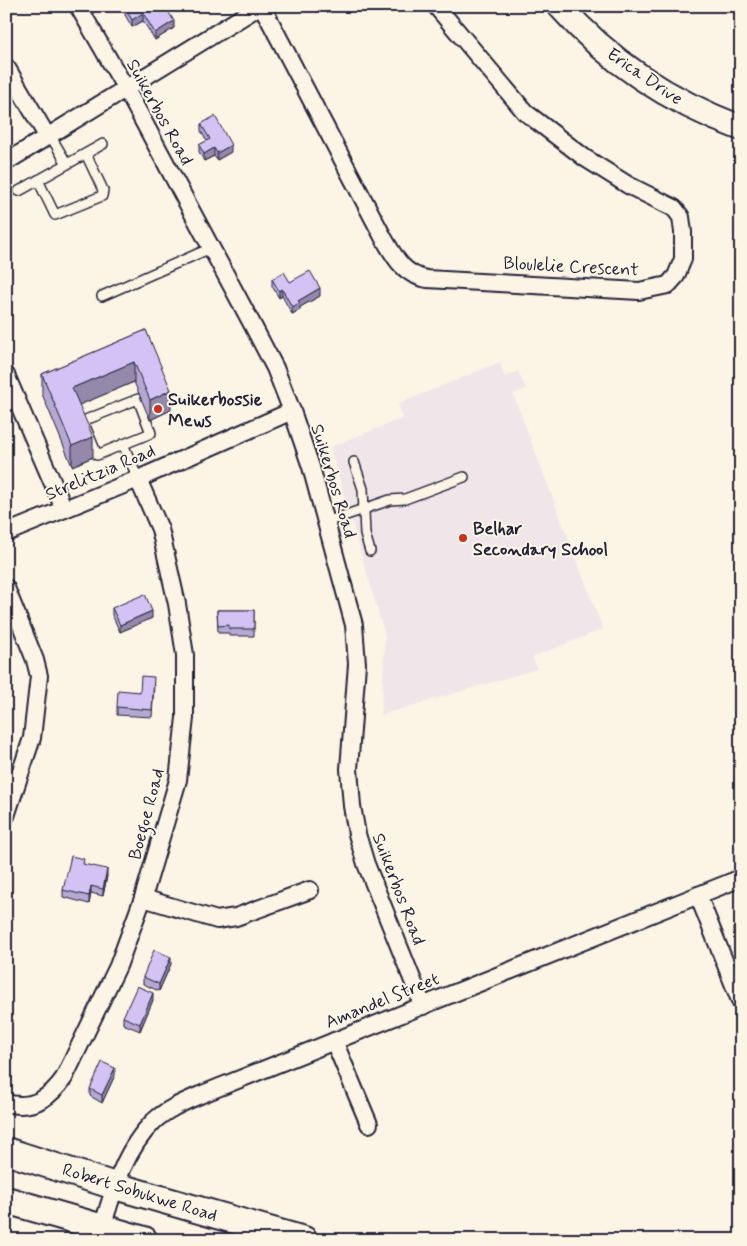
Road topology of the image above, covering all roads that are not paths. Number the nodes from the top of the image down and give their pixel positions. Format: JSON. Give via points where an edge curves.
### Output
{"nodes":[{"id":1,"x":78,"y":6,"type":"edge"},
{"id":2,"x":261,"y":6,"type":"edge"},
{"id":3,"x":436,"y":6,"type":"edge"},
{"id":4,"x":560,"y":6,"type":"edge"},
{"id":5,"x":8,"y":68,"type":"dead end"},
{"id":6,"x":126,"y":89,"type":"junction"},
{"id":7,"x":741,"y":128,"type":"edge"},
{"id":8,"x":48,"y":136,"type":"junction"},
{"id":9,"x":103,"y":144,"type":"dead end"},
{"id":10,"x":86,"y":154,"type":"junction"},
{"id":11,"x":6,"y":162,"type":"edge"},
{"id":12,"x":67,"y":164,"type":"junction"},
{"id":13,"x":38,"y":180,"type":"junction"},
{"id":14,"x":18,"y":191,"type":"dead end"},
{"id":15,"x":212,"y":248,"type":"junction"},
{"id":16,"x":102,"y":296,"type":"dead end"},
{"id":17,"x":6,"y":374,"type":"edge"},
{"id":18,"x":292,"y":411,"type":"junction"},
{"id":19,"x":123,"y":444,"type":"junction"},
{"id":20,"x":354,"y":462,"type":"dead end"},
{"id":21,"x":464,"y":477,"type":"dead end"},
{"id":22,"x":138,"y":479,"type":"junction"},
{"id":23,"x":64,"y":509,"type":"junction"},
{"id":24,"x":363,"y":509,"type":"junction"},
{"id":25,"x":326,"y":522,"type":"junction"},
{"id":26,"x":6,"y":534,"type":"edge"},
{"id":27,"x":370,"y":550,"type":"dead end"},
{"id":28,"x":6,"y":588,"type":"edge"},
{"id":29,"x":13,"y":773,"type":"edge"},
{"id":30,"x":6,"y":816,"type":"edge"},
{"id":31,"x":741,"y":878,"type":"edge"},
{"id":32,"x":310,"y":890,"type":"dead end"},
{"id":33,"x":698,"y":895,"type":"junction"},
{"id":34,"x":143,"y":898,"type":"junction"},
{"id":35,"x":741,"y":1003,"type":"edge"},
{"id":36,"x":423,"y":1006,"type":"junction"},
{"id":37,"x":334,"y":1041,"type":"junction"},
{"id":38,"x":6,"y":1103,"type":"edge"},
{"id":39,"x":369,"y":1124,"type":"dead end"},
{"id":40,"x":6,"y":1152,"type":"edge"},
{"id":41,"x":115,"y":1186,"type":"junction"},
{"id":42,"x":6,"y":1200,"type":"edge"},
{"id":43,"x":101,"y":1234,"type":"edge"},
{"id":44,"x":144,"y":1240,"type":"edge"},
{"id":45,"x":304,"y":1240,"type":"edge"}],
"edges":[{"from":1,"to":6,"type":"street","name":"Suikerbos Road"},
{"from":2,"to":3,"type":"street","name":"Bloulelie Crescent","via":[[383,237],[396,260],[407,271],[427,279],[629,290],[668,285],[676,276],[682,259],[681,217],[674,208],[585,158],[525,112]]},
{"from":2,"to":6,"type":"street","name":"Bloulelie Crescent"},
{"from":4,"to":7,"type":"main road","name":"Erica Drive","via":[[626,68],[699,111]]},
{"from":5,"to":8,"type":"street"},
{"from":6,"to":8,"type":"street","name":"Bloulelie Crescent"},
{"from":6,"to":15,"type":"street","name":"Suikerbos Road"},
{"from":8,"to":11,"type":"street","name":"Bloulelie Crescent"},
{"from":8,"to":12,"type":"lane"},
{"from":9,"to":10,"type":"lane"},
{"from":10,"to":12,"type":"lane"},
{"from":10,"to":13,"type":"lane","via":[[104,190],[102,196],[55,215]]},
{"from":12,"to":13,"type":"lane"},
{"from":13,"to":14,"type":"lane"},
{"from":15,"to":16,"type":"lane"},
{"from":15,"to":18,"type":"street","name":"Suikerbos Road","via":[[275,368]]},
{"from":17,"to":23,"type":"street"},
{"from":18,"to":22,"type":"street","name":"Strelitzia Road"},
{"from":18,"to":25,"type":"street","name":"Suikerbos Road"},
{"from":19,"to":19,"type":"lane","via":[[97,455],[83,421],[138,399],[151,432]]},
{"from":19,"to":22,"type":"lane"},
{"from":20,"to":24,"type":"lane","via":[[363,489]]},
{"from":21,"to":24,"type":"lane","via":[[405,499],[390,500]]},
{"from":22,"to":23,"type":"street","name":"Strelitzia Road"},
{"from":22,"to":34,"type":"street","name":"Boegoe Road","via":[[160,529],[185,655],[185,718],[178,780]]},
{"from":23,"to":26,"type":"street","name":"Strelitzia Road"},
{"from":24,"to":25,"type":"lane"},
{"from":24,"to":27,"type":"lane"},
{"from":25,"to":36,"type":"street","name":"Suikerbos Road","via":[[357,643],[350,769],[357,834]]},
{"from":28,"to":29,"type":"street","via":[[39,676],[32,738]]},
{"from":29,"to":30,"type":"street"},
{"from":31,"to":33,"type":"street","name":"Amandel Street"},
{"from":32,"to":34,"type":"street","via":[[236,917],[218,920]]},
{"from":33,"to":35,"type":"street"},
{"from":33,"to":36,"type":"street","name":"Amandel Street"},
{"from":34,"to":38,"type":"street","name":"Boegoe Road","via":[[118,966],[56,1090],[32,1104]]},
{"from":36,"to":37,"type":"street","name":"Amandel Street"},
{"from":37,"to":39,"type":"street"},
{"from":37,"to":41,"type":"street","name":"Amandel Street","via":[[168,1110],[141,1136]]},
{"from":40,"to":41,"type":"main road","name":"Robert Sobukwe Road"},
{"from":41,"to":43,"type":"street","name":"Amandel Street"},
{"from":41,"to":45,"type":"main road","name":"Robert Sobukwe Road"},
{"from":42,"to":43,"type":"main road"},
{"from":43,"to":44,"type":"main road"}]}
